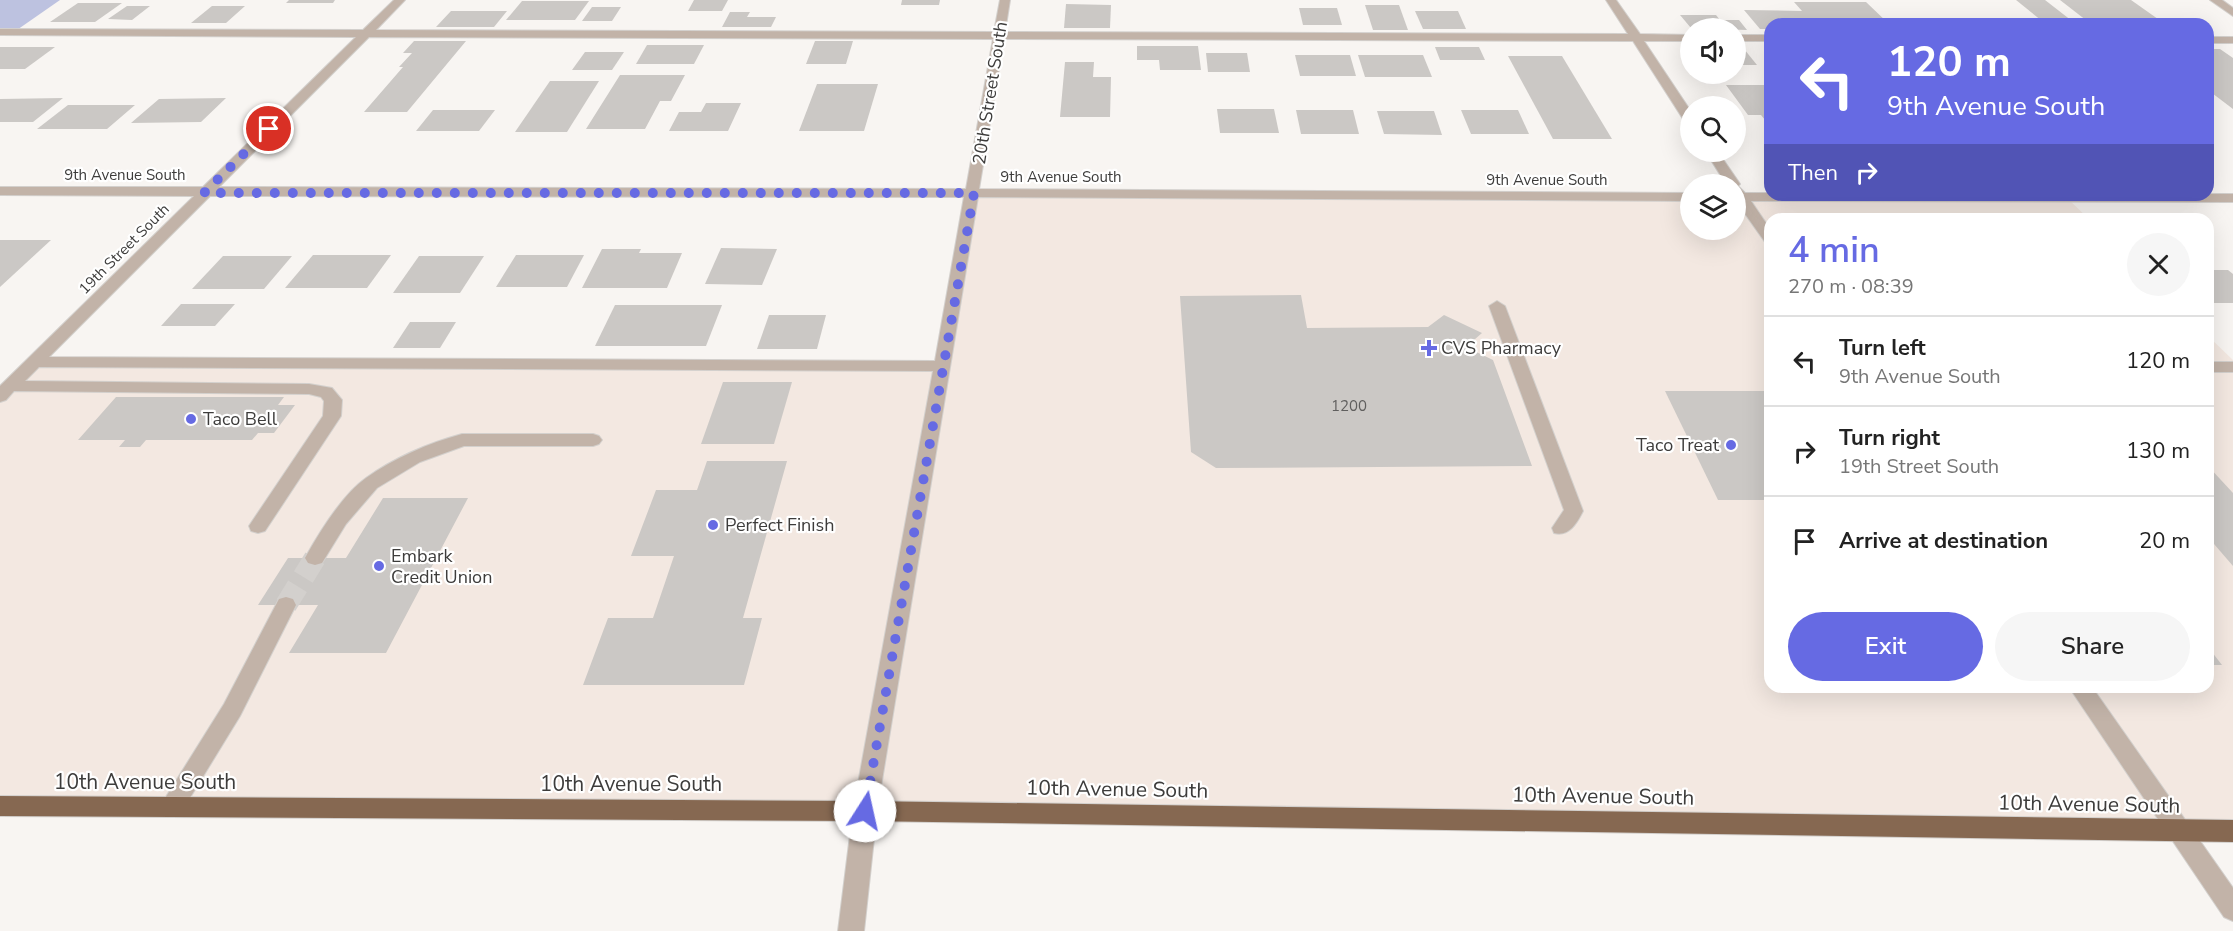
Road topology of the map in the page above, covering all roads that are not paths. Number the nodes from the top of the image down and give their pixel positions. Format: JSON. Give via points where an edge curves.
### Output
{"nodes":[{"id":1,"x":400,"y":0,"type":"edge"},
{"id":2,"x":1005,"y":0,"type":"edge"},
{"id":3,"x":1611,"y":0,"type":"edge"},
{"id":4,"x":2215,"y":0,"type":"edge"},
{"id":5,"x":2233,"y":13,"type":"edge"},
{"id":6,"x":0,"y":32,"type":"edge"},
{"id":7,"x":366,"y":34,"type":"junction"},
{"id":8,"x":999,"y":36,"type":"junction"},
{"id":9,"x":1638,"y":38,"type":"junction"},
{"id":10,"x":1680,"y":38,"type":"edge"},
{"id":11,"x":1746,"y":38,"type":"edge"},
{"id":12,"x":1764,"y":38,"type":"edge"},
{"id":13,"x":2214,"y":40,"type":"edge"},
{"id":14,"x":2233,"y":40,"type":"edge"},
{"id":15,"x":1680,"y":103,"type":"edge"},
{"id":16,"x":0,"y":191,"type":"edge"},
{"id":17,"x":1746,"y":192,"type":"edge"},
{"id":18,"x":1764,"y":192,"type":"edge"},
{"id":19,"x":204,"y":193,"type":"junction"},
{"id":20,"x":974,"y":193,"type":"junction"},
{"id":21,"x":1680,"y":197,"type":"edge"},
{"id":22,"x":2214,"y":198,"type":"edge"},
{"id":23,"x":2233,"y":198,"type":"edge"},
{"id":24,"x":1746,"y":206,"type":"edge"},
{"id":25,"x":1764,"y":231,"type":"edge"},
{"id":26,"x":1497,"y":306,"type":"dead end"},
{"id":27,"x":33,"y":363,"type":"junction"},
{"id":28,"x":942,"y":366,"type":"junction"},
{"id":29,"x":2214,"y":367,"type":"edge"},
{"id":30,"x":2233,"y":367,"type":"edge"},
{"id":31,"x":5,"y":391,"type":"edge"},
{"id":32,"x":592,"y":440,"type":"dead end"},
{"id":33,"x":258,"y":526,"type":"dead end"},
{"id":34,"x":1561,"y":528,"type":"dead end"},
{"id":35,"x":315,"y":558,"type":"tunnel mouth"},
{"id":36,"x":286,"y":605,"type":"tunnel mouth"},
{"id":37,"x":2084,"y":693,"type":"edge"},
{"id":38,"x":0,"y":806,"type":"edge"},
{"id":39,"x":172,"y":807,"type":"junction"},
{"id":40,"x":865,"y":811,"type":"junction"},
{"id":41,"x":2180,"y":831,"type":"junction"},
{"id":42,"x":2233,"y":831,"type":"edge"},
{"id":43,"x":2233,"y":909,"type":"edge"},
{"id":44,"x":851,"y":931,"type":"edge"}],
"edges":[{"from":1,"to":7,"type":"street","name":"19th Street South"},
{"from":2,"to":8,"type":"street","name":"20th Street South"},
{"from":3,"to":9,"type":"street"},
{"from":4,"to":5,"type":"street"},
{"from":6,"to":7,"type":"street"},
{"from":7,"to":8,"type":"street"},
{"from":7,"to":19,"type":"street","name":"19th Street South"},
{"from":8,"to":9,"type":"street"},
{"from":8,"to":20,"type":"street","name":"20th Street South"},
{"from":9,"to":10,"type":"street"},
{"from":9,"to":15,"type":"street"},
{"from":11,"to":12,"type":"street"},
{"from":13,"to":14,"type":"street"},
{"from":16,"to":19,"type":"street","name":"9th Avenue South"},
{"from":17,"to":18,"type":"street"},
{"from":19,"to":20,"type":"street","name":"9th Avenue South"},
{"from":19,"to":27,"type":"street","name":"19th Street South"},
{"from":20,"to":21,"type":"street","name":"9th Avenue South"},
{"from":20,"to":28,"type":"street","name":"20th Street South"},
{"from":22,"to":23,"type":"street"},
{"from":24,"to":25,"type":"street"},
{"from":26,"to":34,"type":"street","via":[[1574,512]]},
{"from":27,"to":28,"type":"street"},
{"from":27,"to":31,"type":"street","name":"19th Street South"},
{"from":28,"to":40,"type":"street","name":"20th Street South"},
{"from":29,"to":30,"type":"street"},
{"from":31,"to":33,"type":"street","via":[[309,388],[326,392],[333,400],[332,416]]},
{"from":32,"to":35,"type":"street","via":[[462,440],[414,458],[371,483],[339,519]]},
{"from":36,"to":39,"type":"street","via":[[232,710]]},
{"from":37,"to":41,"type":"street"},
{"from":38,"to":39,"type":"highway","name":"10th Avenue South"},
{"from":39,"to":40,"type":"highway","name":"10th Avenue South"},
{"from":40,"to":41,"type":"highway","name":"10th Avenue South"},
{"from":40,"to":44,"type":"street","name":"20th Street South"},
{"from":41,"to":42,"type":"highway","name":"10th Avenue South"},
{"from":41,"to":43,"type":"street"}]}
